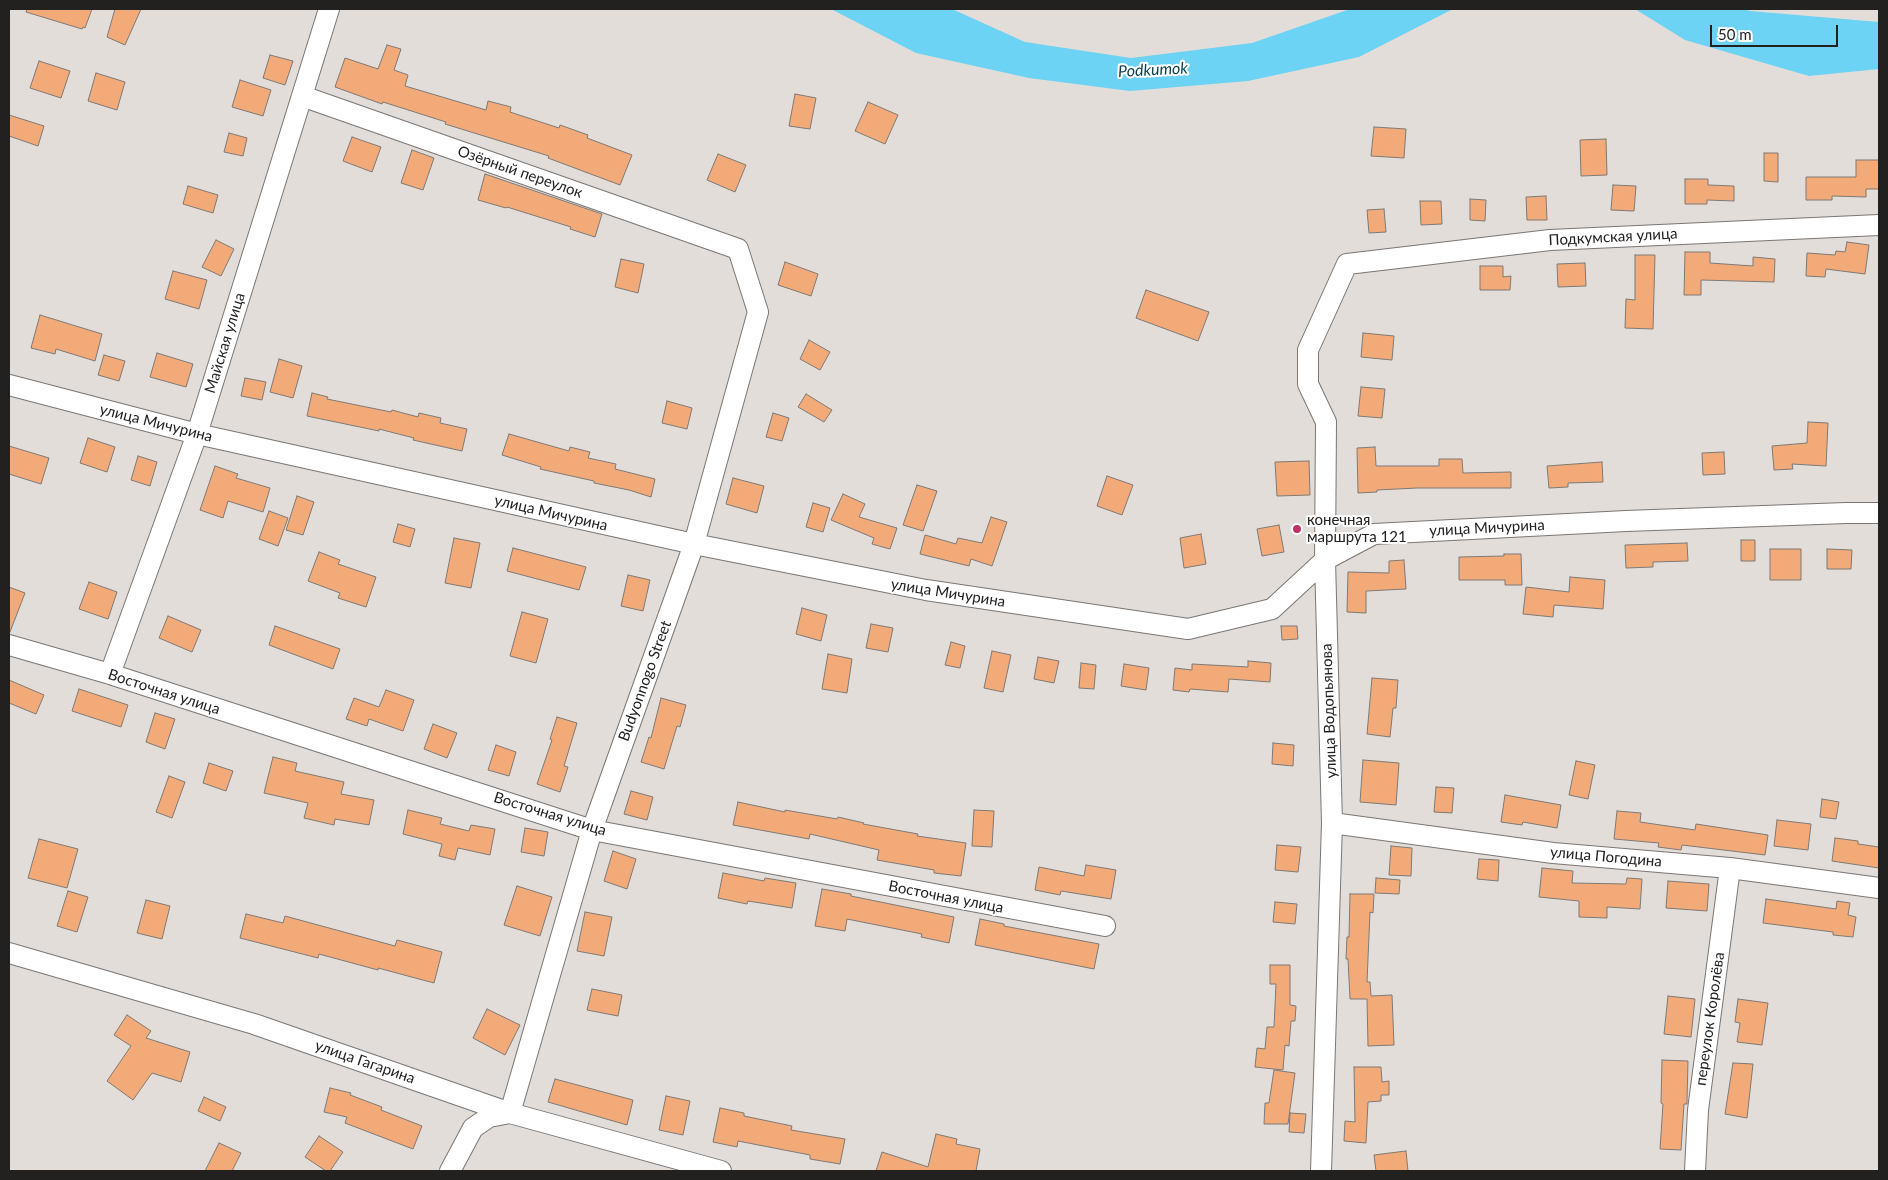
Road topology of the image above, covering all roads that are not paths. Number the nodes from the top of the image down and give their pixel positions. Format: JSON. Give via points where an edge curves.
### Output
{"nodes":[{"id":1,"x":329,"y":9,"type":"edge"},
{"id":2,"x":302,"y":96,"type":"junction"},
{"id":3,"x":1879,"y":225,"type":"edge"},
{"id":4,"x":738,"y":249,"type":"joint"},
{"id":5,"x":1348,"y":264,"type":"joint"},
{"id":6,"x":9,"y":385,"type":"edge"},
{"id":7,"x":197,"y":434,"type":"junction"},
{"id":8,"x":1879,"y":513,"type":"edge"},
{"id":9,"x":694,"y":544,"type":"junction"},
{"id":10,"x":1325,"y":560,"type":"junction"},
{"id":11,"x":9,"y":645,"type":"edge"},
{"id":12,"x":110,"y":674,"type":"junction"},
{"id":13,"x":1332,"y":823,"type":"junction"},
{"id":14,"x":592,"y":830,"type":"junction"},
{"id":15,"x":1730,"y":868,"type":"junction"},
{"id":16,"x":1879,"y":888,"type":"edge"},
{"id":17,"x":1105,"y":926,"type":"dead end"},
{"id":18,"x":9,"y":953,"type":"edge"},
{"id":19,"x":510,"y":1112,"type":"junction"},
{"id":20,"x":450,"y":1171,"type":"edge"},
{"id":21,"x":721,"y":1171,"type":"edge"},
{"id":22,"x":1321,"y":1171,"type":"edge"},
{"id":23,"x":1695,"y":1171,"type":"edge"}],
"edges":[{"from":1,"to":2,"type":"street","name":"Майская улица"},
{"from":2,"to":4,"type":"street","name":"Озёрный переулок"},
{"from":2,"to":7,"type":"street","name":"Майская улица"},
{"from":3,"to":5,"type":"street","name":"Подкумская улица","via":[[1550,240]]},
{"from":4,"to":9,"type":"street","name":"Budyonnogo Street","via":[[758,312]]},
{"from":5,"to":10,"type":"street","name":"улица Водопьянова","via":[[1308,350],[1308,384],[1326,422]]},
{"from":6,"to":7,"type":"street","name":"улица Мичурина"},
{"from":7,"to":9,"type":"street","name":"улица Мичурина"},
{"from":7,"to":12,"type":"street","name":"Майская улица"},
{"from":8,"to":10,"type":"street","name":"улица Мичурина","via":[[1674,519],[1374,534]]},
{"from":9,"to":10,"type":"street","name":"улица Мичурина","via":[[926,590],[1188,629],[1272,609]]},
{"from":9,"to":14,"type":"street","name":"Budyonnogo Street"},
{"from":10,"to":13,"type":"street","name":"улица Водопьянова"},
{"from":11,"to":12,"type":"street","name":"Восточная улица"},
{"from":12,"to":14,"type":"street","name":"Восточная улица"},
{"from":13,"to":15,"type":"street","name":"улица Погодина","via":[[1554,853]]},
{"from":13,"to":22,"type":"street","name":"улица Водопьянова"},
{"from":14,"to":17,"type":"street","name":"Восточная улица"},
{"from":14,"to":19,"type":"street","name":"Budyonnogo Street"},
{"from":15,"to":16,"type":"street","name":"улица Погодина"},
{"from":15,"to":23,"type":"street","name":"переулок Королёва","via":[[1698,1110]]},
{"from":18,"to":19,"type":"street","name":"улица Гагарина","via":[[254,1024]]},
{"from":19,"to":20,"type":"street","via":[[489,1118],[473,1128]]},
{"from":19,"to":21,"type":"street","name":"улица Гагарина"}]}
